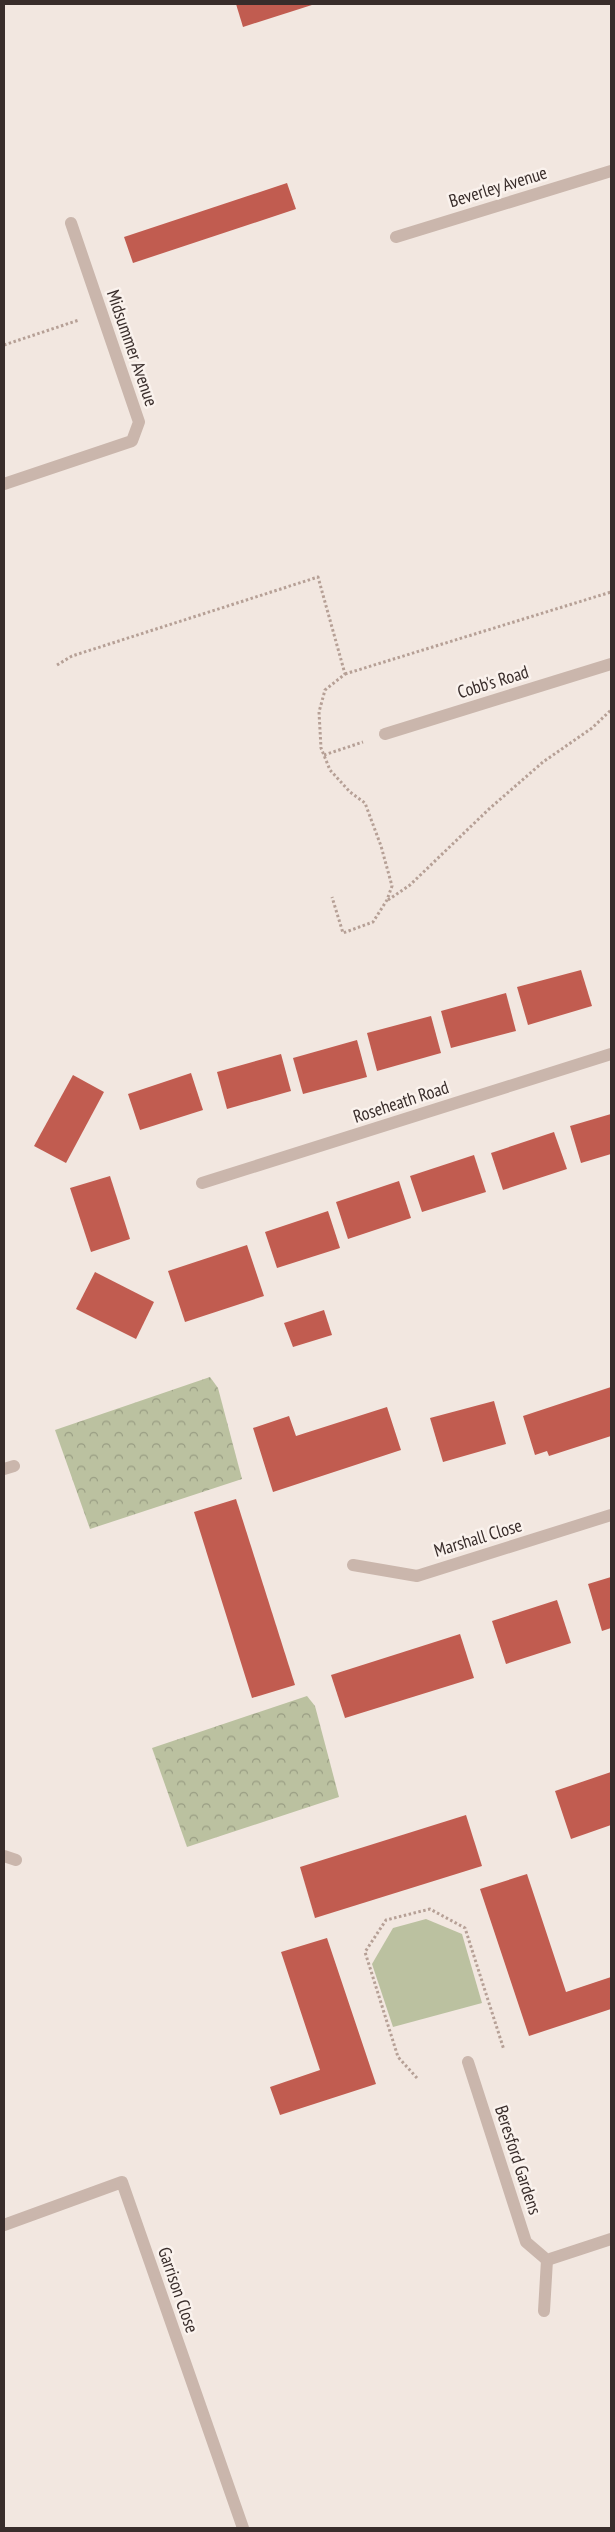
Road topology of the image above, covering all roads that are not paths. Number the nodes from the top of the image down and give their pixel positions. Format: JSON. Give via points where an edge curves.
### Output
{"nodes":[{"id":1,"x":611,"y":170,"type":"edge"},
{"id":2,"x":72,"y":223,"type":"dead end"},
{"id":3,"x":396,"y":237,"type":"dead end"},
{"id":4,"x":4,"y":484,"type":"edge"},
{"id":5,"x":611,"y":664,"type":"edge"},
{"id":6,"x":385,"y":734,"type":"road end"},
{"id":7,"x":611,"y":1054,"type":"edge"},
{"id":8,"x":202,"y":1183,"type":"dead end"},
{"id":9,"x":611,"y":1515,"type":"edge"},
{"id":10,"x":353,"y":1565,"type":"dead end"},
{"id":11,"x":468,"y":2062,"type":"dead end"},
{"id":12,"x":4,"y":2225,"type":"edge"},
{"id":13,"x":611,"y":2239,"type":"edge"},
{"id":14,"x":547,"y":2260,"type":"junction"},
{"id":15,"x":544,"y":2311,"type":"dead end"},
{"id":16,"x":243,"y":2528,"type":"edge"}],
"edges":[{"from":1,"to":3,"type":"street","name":"Beverley Avenue"},
{"from":2,"to":4,"type":"street","name":"Midsummer Avenue","via":[[139,422],[132,441]]},
{"from":5,"to":6,"type":"street","name":"Cobb's Road"},
{"from":7,"to":8,"type":"street","name":"Roseheath Road"},
{"from":9,"to":10,"type":"street","name":"Marshall Close","via":[[417,1576]]},
{"from":11,"to":14,"type":"street","name":"Beresford Gardens","via":[[526,2242]]},
{"from":12,"to":16,"type":"street","name":"Garrison Close","via":[[122,2182]]},
{"from":13,"to":14,"type":"street"},
{"from":14,"to":15,"type":"street"}]}
